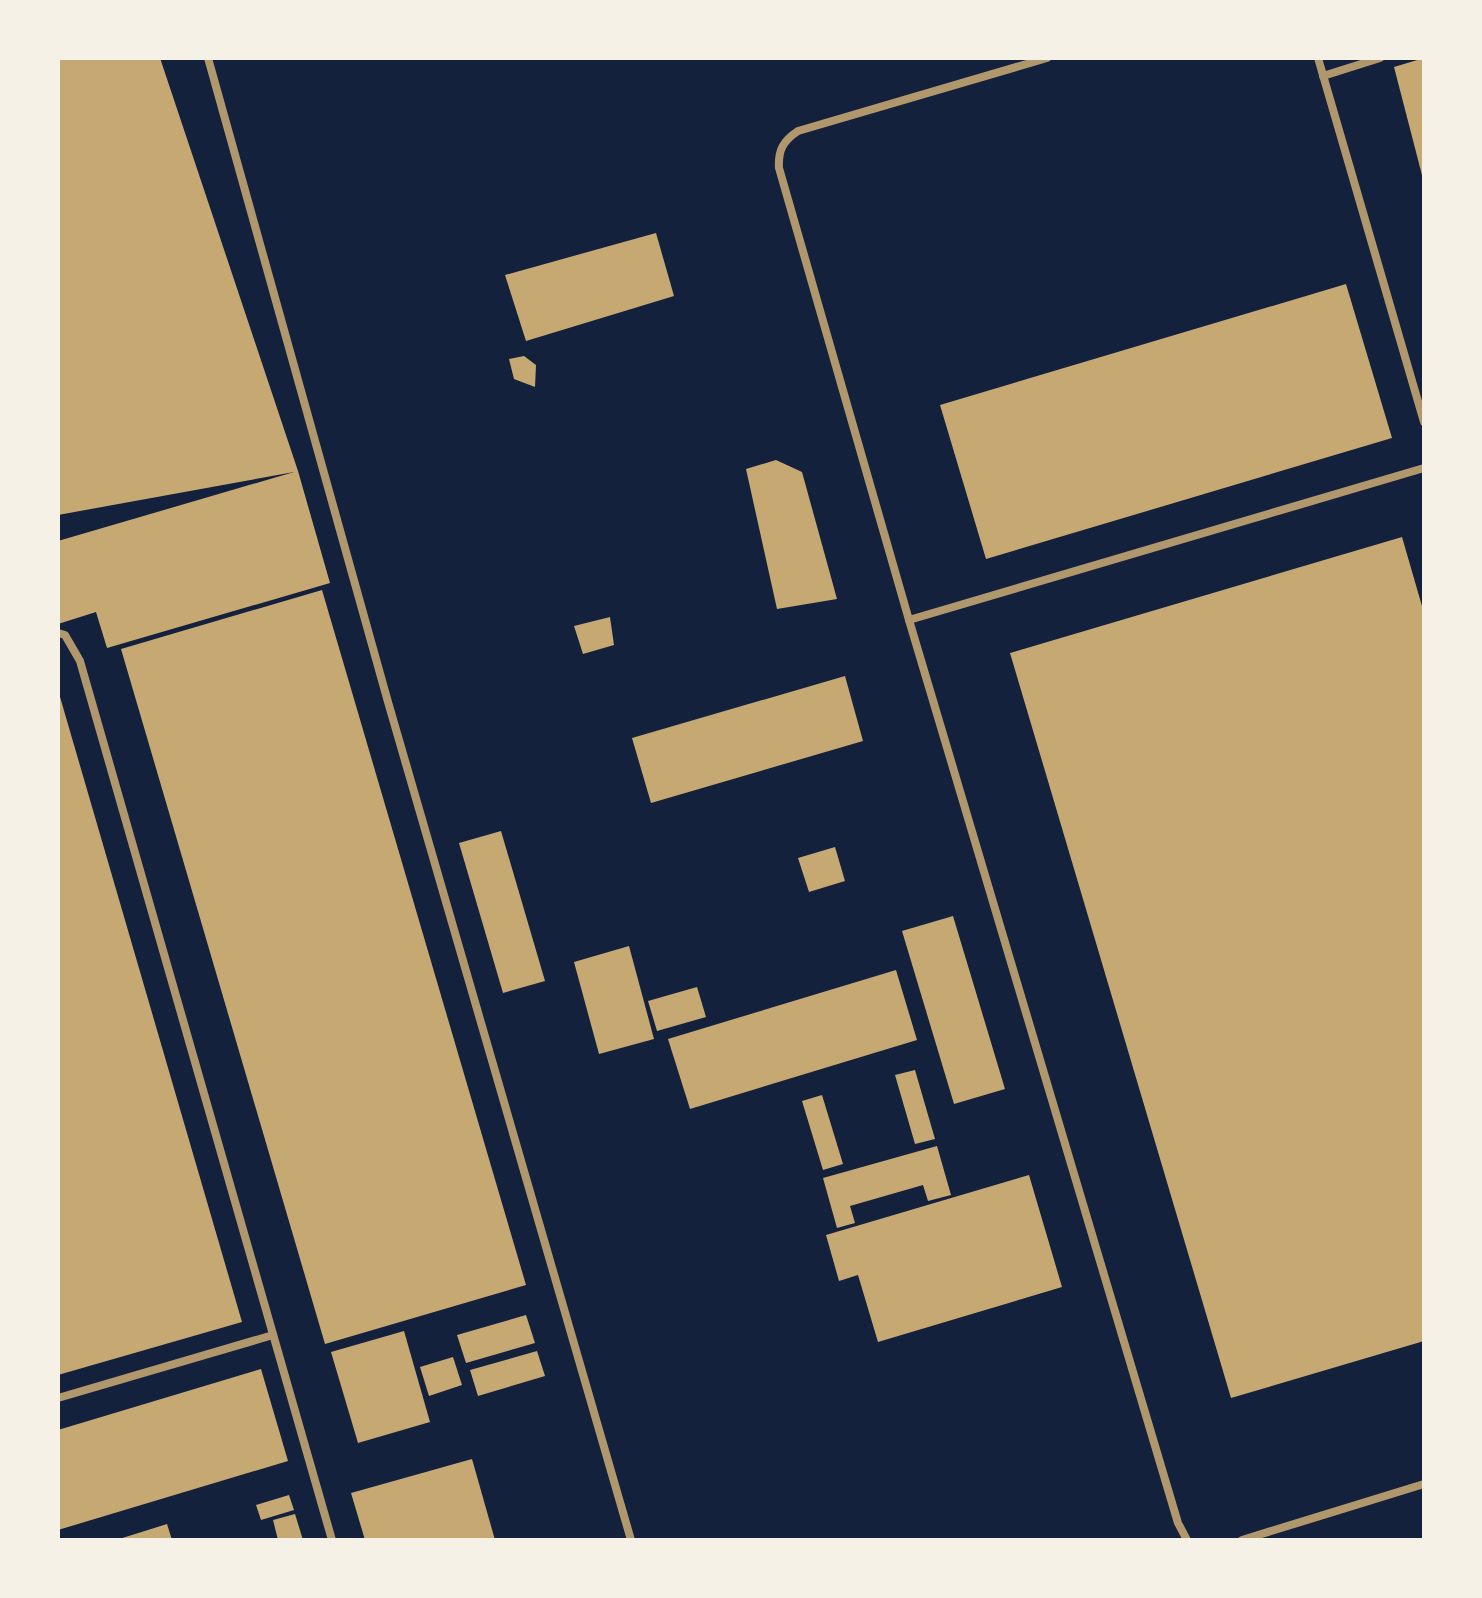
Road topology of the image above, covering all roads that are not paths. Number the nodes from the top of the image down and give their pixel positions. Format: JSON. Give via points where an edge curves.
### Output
{"nodes":[{"id":1,"x":208,"y":58,"type":"edge"},
{"id":2,"x":1047,"y":58,"type":"edge"},
{"id":3,"x":1318,"y":58,"type":"edge"},
{"id":4,"x":1380,"y":58,"type":"edge"},
{"id":5,"x":1323,"y":76,"type":"junction"},
{"id":6,"x":1424,"y":422,"type":"edge"},
{"id":7,"x":1424,"y":468,"type":"edge"},
{"id":8,"x":910,"y":620,"type":"junction"},
{"id":9,"x":58,"y":633,"type":"edge"},
{"id":10,"x":273,"y":1335,"type":"junction"},
{"id":11,"x":58,"y":1398,"type":"edge"},
{"id":12,"x":1424,"y":1484,"type":"edge"},
{"id":13,"x":332,"y":1540,"type":"edge"},
{"id":14,"x":631,"y":1540,"type":"edge"},
{"id":15,"x":1186,"y":1540,"type":"edge"},
{"id":16,"x":1242,"y":1540,"type":"edge"}],
"edges":[{"from":1,"to":14,"type":"lane"},
{"from":2,"to":8,"type":"lane","via":[[798,132],[778,154]]},
{"from":3,"to":5,"type":"lane"},
{"from":4,"to":5,"type":"lane"},
{"from":5,"to":6,"type":"lane"},
{"from":7,"to":8,"type":"lane"},
{"from":8,"to":15,"type":"lane"},
{"from":9,"to":10,"type":"lane","via":[[80,661]]},
{"from":10,"to":11,"type":"lane"},
{"from":10,"to":13,"type":"lane"},
{"from":12,"to":16,"type":"lane"}]}
